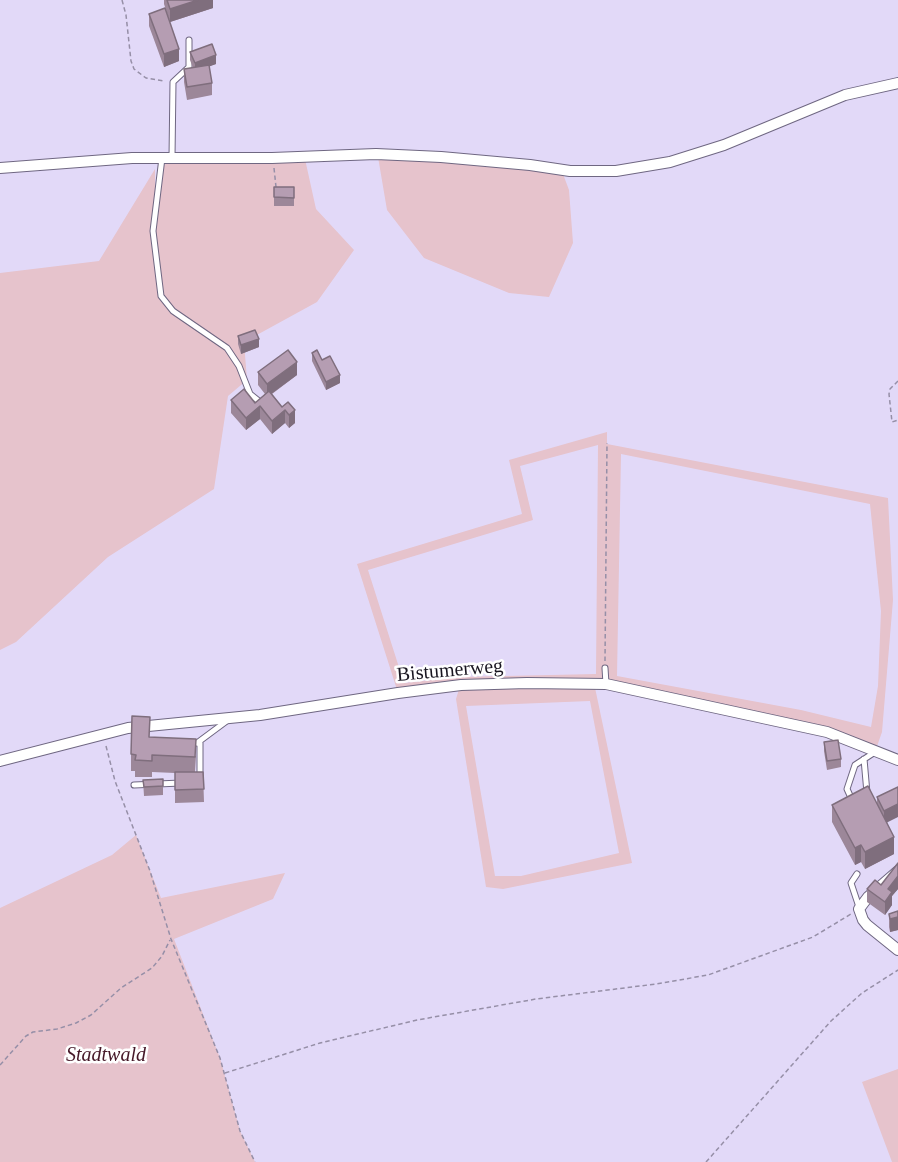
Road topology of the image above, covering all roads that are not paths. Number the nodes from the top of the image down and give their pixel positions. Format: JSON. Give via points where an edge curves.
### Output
{"nodes":[{"id":1,"x":189,"y":40,"type":"dead end"},
{"id":2,"x":898,"y":83,"type":"edge"},
{"id":3,"x":167,"y":158,"type":"junction"},
{"id":4,"x":0,"y":168,"type":"edge"},
{"id":5,"x":260,"y":402,"type":"edge"},
{"id":6,"x":605,"y":668,"type":"road end"},
{"id":7,"x":606,"y":684,"type":"junction"},
{"id":8,"x":231,"y":717,"type":"junction"},
{"id":9,"x":200,"y":743,"type":"junction"},
{"id":10,"x":190,"y":744,"type":"edge"},
{"id":11,"x":875,"y":752,"type":"junction"},
{"id":12,"x":864,"y":759,"type":"junction"},
{"id":13,"x":898,"y":760,"type":"edge"},
{"id":14,"x":0,"y":761,"type":"edge"},
{"id":15,"x":196,"y":782,"type":"edge"},
{"id":16,"x":185,"y":783,"type":"edge"},
{"id":17,"x":134,"y":786,"type":"dead end"},
{"id":18,"x":847,"y":789,"type":"junction"},
{"id":19,"x":867,"y":798,"type":"edge"},
{"id":20,"x":845,"y":799,"type":"edge"},
{"id":21,"x":856,"y":807,"type":"edge"},
{"id":22,"x":898,"y":872,"type":"edge"},
{"id":23,"x":856,"y":873,"type":"dead end"},
{"id":24,"x":859,"y":909,"type":"junction"},
{"id":25,"x":898,"y":950,"type":"edge"}],
"edges":[{"from":1,"to":3,"type":"lane","via":[[189,67],[173,82]]},
{"from":2,"to":3,"type":"street","via":[[845,95],[724,145],[627,170],[570,171],[376,154]]},
{"from":3,"to":4,"type":"street"},
{"from":3,"to":5,"type":"lane","via":[[153,231],[161,296],[173,311],[227,348],[250,394]]},
{"from":6,"to":7,"type":"lane"},
{"from":7,"to":8,"type":"street","name":"Bistumerweg","via":[[461,686]]},
{"from":7,"to":11,"type":"street","name":"Bistumerweg","via":[[812,728]]},
{"from":8,"to":9,"type":"lane"},
{"from":8,"to":14,"type":"street","name":"Bistumerweg","via":[[128,728]]},
{"from":9,"to":10,"type":"lane"},
{"from":9,"to":15,"type":"lane","via":[[200,779]]},
{"from":11,"to":12,"type":"lane"},
{"from":11,"to":13,"type":"street","name":"Bistumerweg"},
{"from":12,"to":18,"type":"lane","via":[[855,765]]},
{"from":12,"to":19,"type":"lane"},
{"from":16,"to":17,"type":"lane"},
{"from":18,"to":20,"type":"lane"},
{"from":18,"to":21,"type":"lane"},
{"from":22,"to":24,"type":"street"},
{"from":23,"to":24,"type":"lane","via":[[851,883]]},
{"from":24,"to":25,"type":"street","via":[[867,925]]}]}
